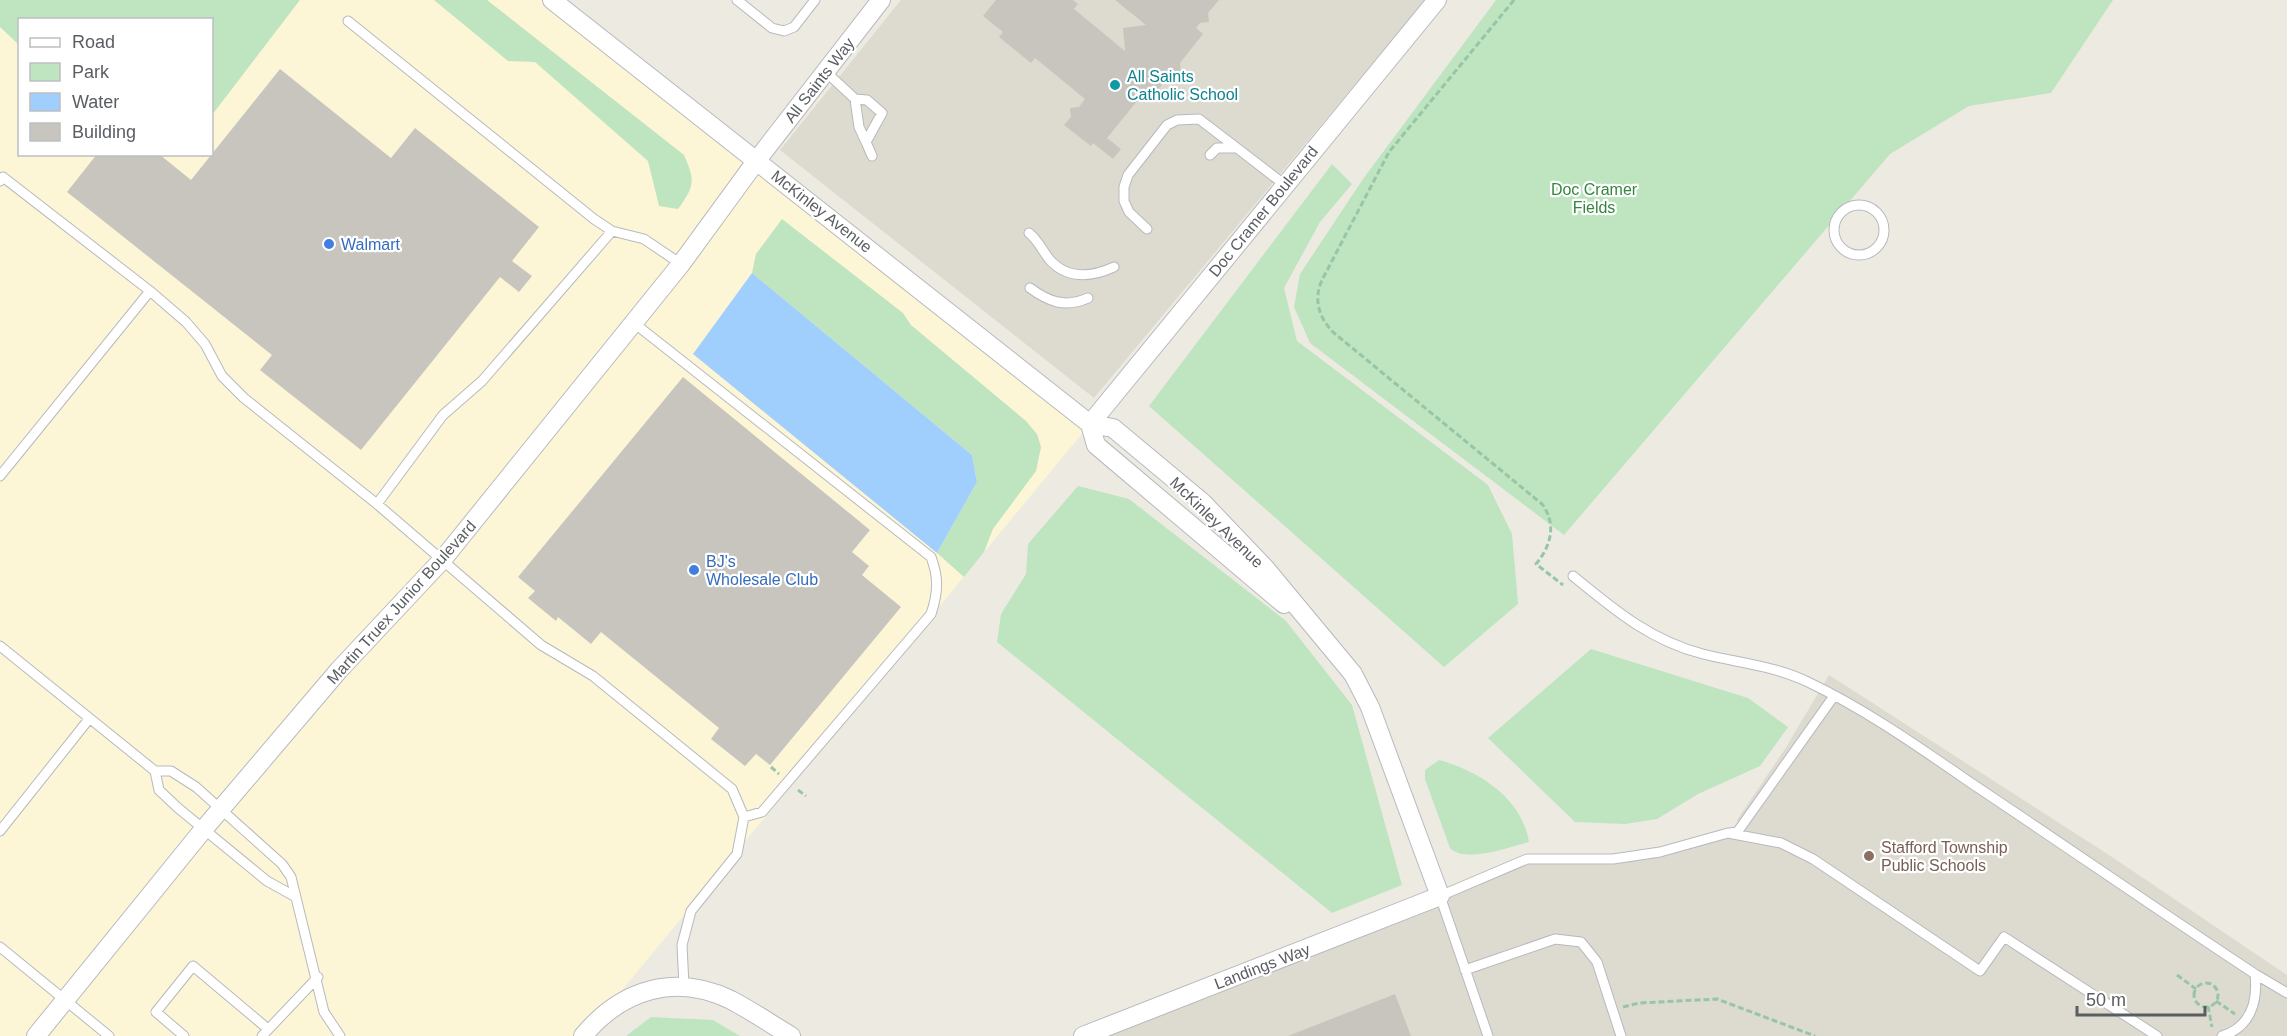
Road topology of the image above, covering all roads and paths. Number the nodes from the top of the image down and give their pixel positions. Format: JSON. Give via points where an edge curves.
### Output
{"nodes":[{"id":1,"x":552,"y":0,"type":"edge"},
{"id":2,"x":737,"y":0,"type":"edge"},
{"id":3,"x":815,"y":0,"type":"edge"},
{"id":4,"x":881,"y":0,"type":"edge"},
{"id":5,"x":1437,"y":0,"type":"edge"},
{"id":6,"x":1514,"y":0,"type":"edge"},
{"id":7,"x":348,"y":21,"type":"dead end"},
{"id":8,"x":825,"y":71,"type":"junction"},
{"id":9,"x":855,"y":99,"type":"junction"},
{"id":10,"x":866,"y":142,"type":"junction"},
{"id":11,"x":1237,"y":148,"type":"junction"},
{"id":12,"x":1210,"y":155,"type":"dead end"},
{"id":13,"x":872,"y":156,"type":"dead end"},
{"id":14,"x":757,"y":160,"type":"junction"},
{"id":15,"x":0,"y":181,"type":"edge"},
{"id":16,"x":1285,"y":185,"type":"junction"},
{"id":17,"x":1147,"y":229,"type":"dead end"},
{"id":18,"x":612,"y":231,"type":"junction"},
{"id":19,"x":1029,"y":233,"type":"dead end"},
{"id":20,"x":1844,"y":250,"type":"joint"},
{"id":21,"x":681,"y":264,"type":"junction"},
{"id":22,"x":1114,"y":267,"type":"dead end"},
{"id":23,"x":1030,"y":288,"type":"dead end"},
{"id":24,"x":150,"y":291,"type":"junction"},
{"id":25,"x":1088,"y":298,"type":"dead end"},
{"id":26,"x":634,"y":323,"type":"junction"},
{"id":27,"x":1090,"y":424,"type":"junction"},
{"id":28,"x":0,"y":476,"type":"edge"},
{"id":29,"x":377,"y":504,"type":"junction"},
{"id":30,"x":443,"y":559,"type":"junction"},
{"id":31,"x":1573,"y":576,"type":"dead end"},
{"id":32,"x":1564,"y":587,"type":"dead end"},
{"id":33,"x":1327,"y":642,"type":"junction"},
{"id":34,"x":0,"y":646,"type":"edge"},
{"id":35,"x":1834,"y":696,"type":"junction"},
{"id":36,"x":89,"y":719,"type":"junction"},
{"id":37,"x":155,"y":771,"type":"junction"},
{"id":38,"x":221,"y":809,"type":"junction"},
{"id":39,"x":744,"y":818,"type":"junction"},
{"id":40,"x":203,"y":830,"type":"junction"},
{"id":41,"x":0,"y":831,"type":"edge"},
{"id":42,"x":1728,"y":834,"type":"junction"},
{"id":43,"x":294,"y":896,"type":"junction"},
{"id":44,"x":1440,"y":896,"type":"junction"},
{"id":45,"x":0,"y":947,"type":"edge"},
{"id":46,"x":1465,"y":970,"type":"junction"},
{"id":47,"x":2255,"y":974,"type":"junction"},
{"id":48,"x":2177,"y":975,"type":"dead end"},
{"id":49,"x":318,"y":977,"type":"junction"},
{"id":50,"x":684,"y":986,"type":"junction"},
{"id":51,"x":2196,"y":989,"type":"junction"},
{"id":52,"x":2287,"y":993,"type":"edge"},
{"id":53,"x":65,"y":1000,"type":"junction"},
{"id":54,"x":2216,"y":1001,"type":"junction"},
{"id":55,"x":2208,"y":1006,"type":"junction"},
{"id":56,"x":1612,"y":1010,"type":"junction"},
{"id":57,"x":2235,"y":1014,"type":"dead end"},
{"id":58,"x":2212,"y":1029,"type":"dead end"},
{"id":59,"x":265,"y":1032,"type":"edge"},
{"id":60,"x":36,"y":1036,"type":"edge"},
{"id":61,"x":109,"y":1036,"type":"edge"},
{"id":62,"x":184,"y":1036,"type":"edge"},
{"id":63,"x":340,"y":1036,"type":"edge"},
{"id":64,"x":583,"y":1036,"type":"edge"},
{"id":65,"x":791,"y":1036,"type":"edge"},
{"id":66,"x":1083,"y":1036,"type":"edge"},
{"id":67,"x":1488,"y":1036,"type":"edge"},
{"id":68,"x":1621,"y":1036,"type":"edge"},
{"id":69,"x":1815,"y":1036,"type":"edge"},
{"id":70,"x":2157,"y":1036,"type":"edge"},
{"id":71,"x":2222,"y":1036,"type":"edge"}],
"edges":[{"from":1,"to":14,"type":"street","name":"McKinley Avenue"},
{"from":2,"to":3,"type":"lane","via":[[772,28],[784,31],[794,27]]},
{"from":4,"to":8,"type":"street","name":"All Saints Way"},
{"from":5,"to":16,"type":"street","name":"Doc Cramer Boulevard"},
{"from":6,"to":32,"type":"path","via":[[1389,152],[1322,280],[1317,297],[1323,320],[1334,333],[1542,504],[1548,512],[1551,532],[1547,548],[1536,564]]},
{"from":7,"to":18,"type":"lane"},
{"from":8,"to":9,"type":"lane"},
{"from":8,"to":14,"type":"street","name":"All Saints Way"},
{"from":9,"to":10,"type":"lane","via":[[859,127]]},
{"from":9,"to":10,"type":"lane","via":[[867,100],[882,113]]},
{"from":10,"to":13,"type":"lane"},
{"from":11,"to":12,"type":"lane","via":[[1217,148]]},
{"from":11,"to":16,"type":"lane"},
{"from":11,"to":17,"type":"lane","via":[[1199,120],[1177,120],[1167,125],[1128,175],[1124,188],[1129,212]]},
{"from":14,"to":21,"type":"street","name":"Martin Truex Junior Boulevard"},
{"from":14,"to":27,"type":"street","name":"McKinley Avenue"},
{"from":15,"to":24,"type":"lane","via":[[3,177]]},
{"from":16,"to":27,"type":"street","name":"Doc Cramer Boulevard"},
{"from":18,"to":21,"type":"lane","via":[[644,239]]},
{"from":18,"to":29,"type":"lane","via":[[482,381],[443,415]]},
{"from":19,"to":22,"type":"lane","via":[[1052,262],[1065,271],[1097,275]]},
{"from":20,"to":20,"type":"lane","via":[[1869,254],[1882,241],[1883,223],[1874,210],[1857,205],[1842,212],[1834,236]]},
{"from":21,"to":26,"type":"street","name":"Martin Truex Junior Boulevard"},
{"from":23,"to":25,"type":"lane","via":[[1060,304]]},
{"from":24,"to":28,"type":"lane"},
{"from":24,"to":29,"type":"lane","via":[[186,322],[205,344],[222,375],[244,398]]},
{"from":26,"to":30,"type":"street","name":"Martin Truex Junior Boulevard"},
{"from":26,"to":39,"type":"lane","via":[[931,557],[938,575],[931,614],[762,812]]},
{"from":27,"to":33,"type":"street","name":"McKinley Avenue","via":[[1096,445]]},
{"from":27,"to":33,"type":"street","name":"McKinley Avenue","via":[[1113,428],[1203,503]]},
{"from":29,"to":30,"type":"lane"},
{"from":30,"to":38,"type":"street","name":"Martin Truex Junior Boulevard","via":[[339,670]]},
{"from":30,"to":39,"type":"lane","via":[[541,645],[593,676],[732,789]]},
{"from":31,"to":35,"type":"lane","via":[[1627,620],[1673,644],[1776,669]]},
{"from":33,"to":44,"type":"street","name":"McKinley Avenue","via":[[1353,674],[1370,707]]},
{"from":34,"to":36,"type":"lane"},
{"from":35,"to":42,"type":"lane","via":[[1738,831]]},
{"from":35,"to":47,"type":"lane","via":[[1926,753]]},
{"from":36,"to":37,"type":"lane"},
{"from":36,"to":41,"type":"lane"},
{"from":37,"to":38,"type":"lane","via":[[171,771]]},
{"from":37,"to":40,"type":"lane","via":[[159,790]]},
{"from":38,"to":40,"type":"street","name":"Martin Truex Junior Boulevard"},
{"from":38,"to":43,"type":"lane","via":[[282,864],[291,877]]},
{"from":39,"to":50,"type":"lane","via":[[737,854],[691,911],[682,945]]},
{"from":40,"to":43,"type":"lane","via":[[267,881]]},
{"from":40,"to":53,"type":"street","name":"Martin Truex Junior Boulevard"},
{"from":42,"to":44,"type":"lane","via":[[1660,852],[1613,859],[1527,859]]},
{"from":42,"to":70,"type":"lane","via":[[1781,843],[1814,859],[1980,971],[2004,937]]},
{"from":43,"to":49,"type":"lane"},
{"from":44,"to":46,"type":"lane"},
{"from":44,"to":66,"type":"street","name":"Landings Way"},
{"from":45,"to":53,"type":"lane"},
{"from":46,"to":56,"type":"lane","via":[[1555,939],[1581,942],[1597,962]]},
{"from":46,"to":67,"type":"lane"},
{"from":47,"to":52,"type":"lane"},
{"from":47,"to":71,"type":"lane","via":[[2255,1004],[2234,1032]]},
{"from":48,"to":51,"type":"path"},
{"from":49,"to":59,"type":"lane"},
{"from":49,"to":63,"type":"lane","via":[[324,1012]]},
{"from":50,"to":64,"type":"street","via":[[635,994],[615,1004]]},
{"from":50,"to":65,"type":"street","via":[[730,1000]]},
{"from":51,"to":54,"type":"path","via":[[2203,983],[2211,984],[2216,989]]},
{"from":51,"to":55,"type":"path","via":[[2197,1002]]},
{"from":53,"to":60,"type":"street","name":"Martin Truex Junior Boulevard"},
{"from":53,"to":61,"type":"lane"},
{"from":54,"to":55,"type":"path"},
{"from":54,"to":57,"type":"path"},
{"from":55,"to":58,"type":"path"},
{"from":56,"to":68,"type":"lane"},
{"from":56,"to":69,"type":"path","via":[[1640,1004],[1717,999]]},
{"from":59,"to":62,"type":"lane","via":[[194,966],[156,1012]]}]}
